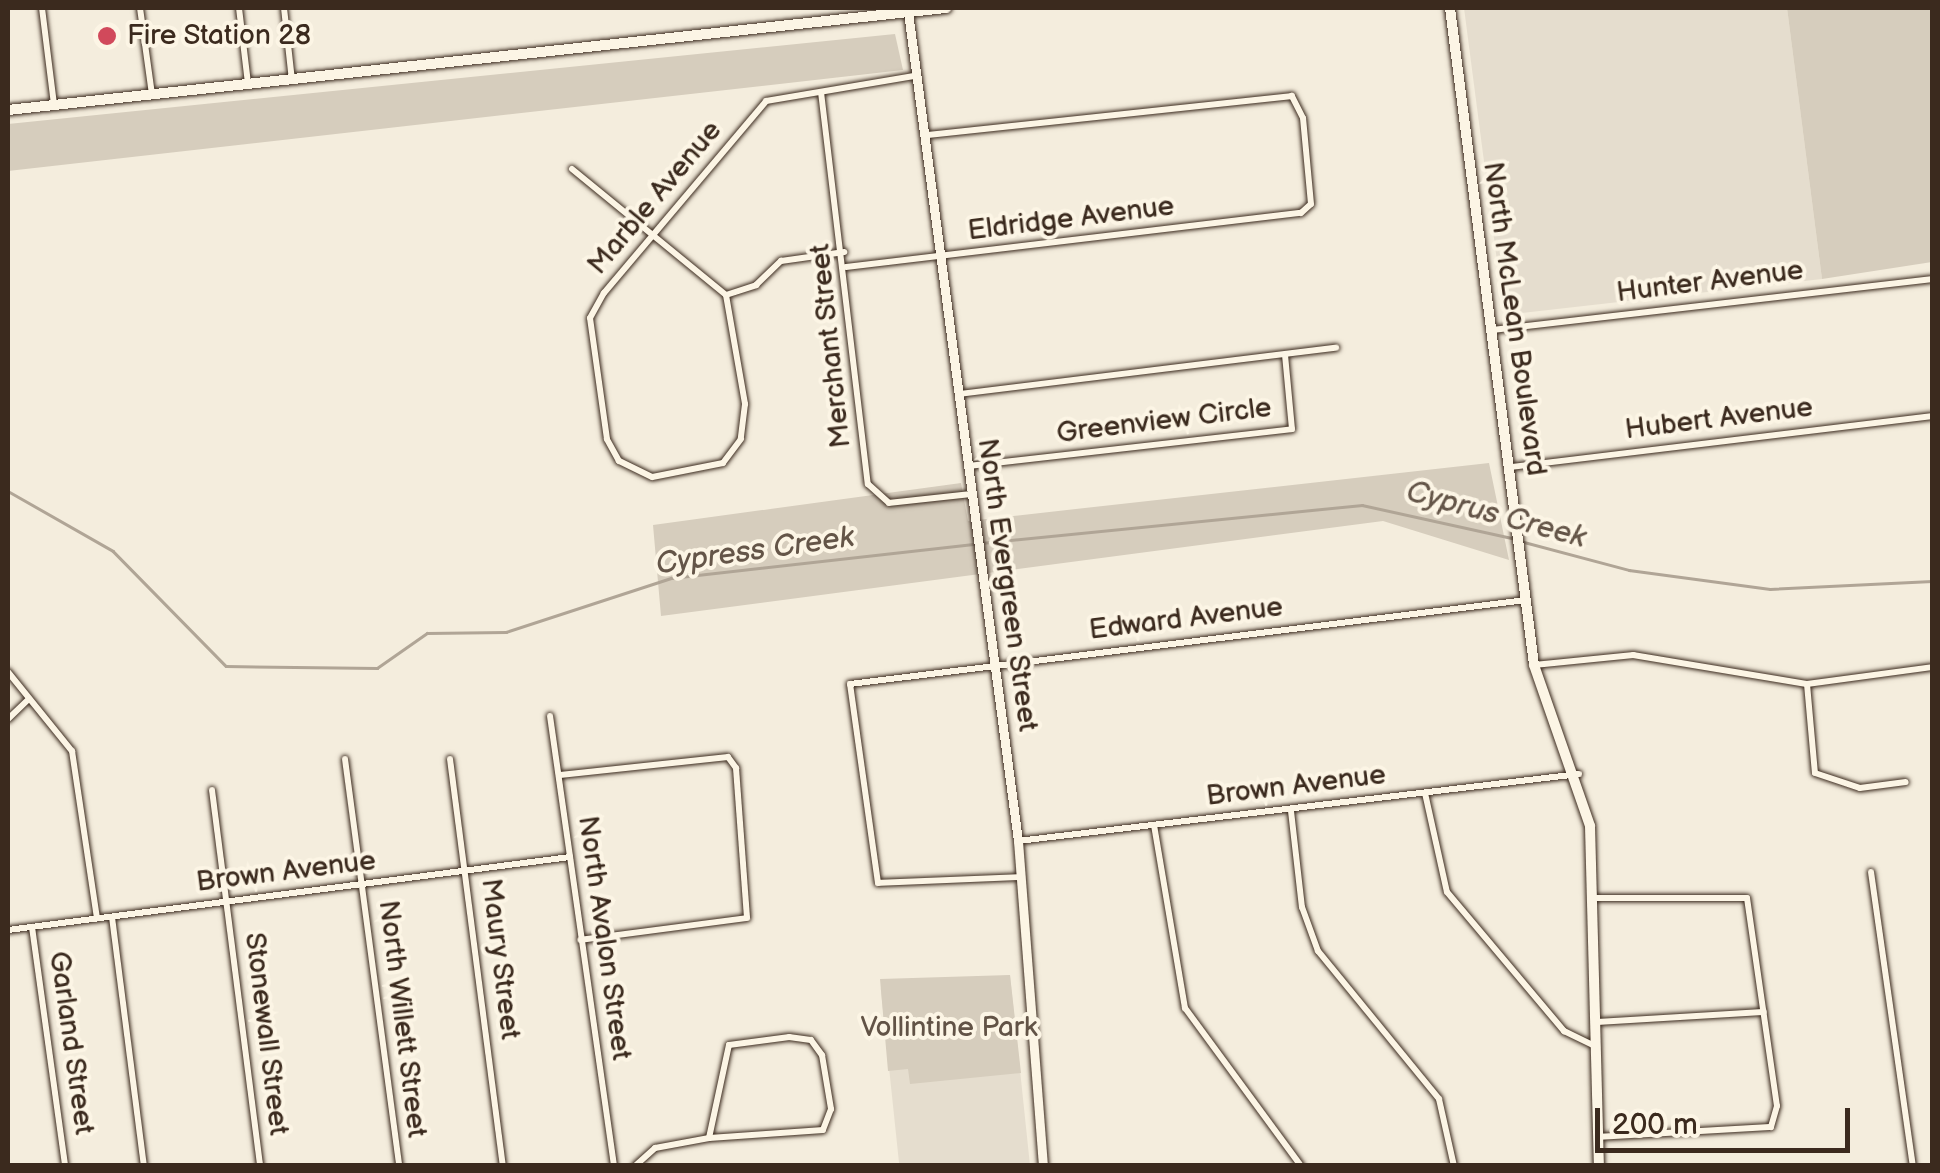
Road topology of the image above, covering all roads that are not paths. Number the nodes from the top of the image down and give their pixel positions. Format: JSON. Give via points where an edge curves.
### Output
{"nodes":[{"id":1,"x":42,"y":8,"type":"edge"},
{"id":2,"x":140,"y":8,"type":"edge"},
{"id":3,"x":239,"y":8,"type":"edge"},
{"id":4,"x":284,"y":8,"type":"edge"},
{"id":5,"x":946,"y":8,"type":"edge"},
{"id":6,"x":1450,"y":8,"type":"edge"},
{"id":7,"x":908,"y":12,"type":"junction"},
{"id":8,"x":914,"y":76,"type":"junction"},
{"id":9,"x":292,"y":81,"type":"junction"},
{"id":10,"x":248,"y":86,"type":"junction"},
{"id":11,"x":822,"y":92,"type":"junction"},
{"id":12,"x":152,"y":94,"type":"junction"},
{"id":13,"x":54,"y":106,"type":"junction"},
{"id":14,"x":8,"y":110,"type":"edge"},
{"id":15,"x":926,"y":135,"type":"junction"},
{"id":16,"x":572,"y":169,"type":"dead end"},
{"id":17,"x":654,"y":233,"type":"junction"},
{"id":18,"x":844,"y":252,"type":"junction"},
{"id":19,"x":942,"y":258,"type":"junction"},
{"id":20,"x":846,"y":267,"type":"junction"},
{"id":21,"x":1932,"y":279,"type":"edge"},
{"id":22,"x":726,"y":295,"type":"junction"},
{"id":23,"x":1493,"y":330,"type":"junction"},
{"id":24,"x":1336,"y":348,"type":"dead end"},
{"id":25,"x":1284,"y":355,"type":"junction"},
{"id":26,"x":959,"y":394,"type":"junction"},
{"id":27,"x":1932,"y":416,"type":"edge"},
{"id":28,"x":968,"y":466,"type":"junction"},
{"id":29,"x":1511,"y":467,"type":"junction"},
{"id":30,"x":970,"y":494,"type":"junction"},
{"id":31,"x":1528,"y":600,"type":"junction"},
{"id":32,"x":994,"y":665,"type":"junction"},
{"id":33,"x":1534,"y":665,"type":"junction"},
{"id":34,"x":1932,"y":667,"type":"edge"},
{"id":35,"x":8,"y":672,"type":"edge"},
{"id":36,"x":1806,"y":684,"type":"junction"},
{"id":37,"x":28,"y":700,"type":"junction"},
{"id":38,"x":550,"y":716,"type":"dead end"},
{"id":39,"x":8,"y":719,"type":"edge"},
{"id":40,"x":345,"y":759,"type":"dead end"},
{"id":41,"x":450,"y":759,"type":"dead end"},
{"id":42,"x":560,"y":774,"type":"junction"},
{"id":43,"x":1578,"y":774,"type":"junction"},
{"id":44,"x":1906,"y":782,"type":"dead end"},
{"id":45,"x":212,"y":790,"type":"dead end"},
{"id":46,"x":1425,"y":793,"type":"junction"},
{"id":47,"x":1291,"y":811,"type":"junction"},
{"id":48,"x":1154,"y":825,"type":"junction"},
{"id":49,"x":1018,"y":842,"type":"junction"},
{"id":50,"x":570,"y":857,"type":"junction"},
{"id":51,"x":466,"y":871,"type":"junction"},
{"id":52,"x":1871,"y":872,"type":"dead end"},
{"id":53,"x":1021,"y":876,"type":"junction"},
{"id":54,"x":363,"y":886,"type":"junction"},
{"id":55,"x":1592,"y":898,"type":"junction"},
{"id":56,"x":227,"y":900,"type":"junction"},
{"id":57,"x":112,"y":917,"type":"junction"},
{"id":58,"x":97,"y":918,"type":"junction"},
{"id":59,"x":32,"y":927,"type":"junction"},
{"id":60,"x":8,"y":930,"type":"edge"},
{"id":61,"x":580,"y":940,"type":"junction"},
{"id":62,"x":1764,"y":1012,"type":"junction"},
{"id":63,"x":1596,"y":1022,"type":"junction"},
{"id":64,"x":1595,"y":1046,"type":"junction"},
{"id":65,"x":1598,"y":1137,"type":"junction"},
{"id":66,"x":709,"y":1138,"type":"junction"},
{"id":67,"x":65,"y":1166,"type":"edge"},
{"id":68,"x":144,"y":1166,"type":"edge"},
{"id":69,"x":260,"y":1166,"type":"edge"},
{"id":70,"x":398,"y":1166,"type":"edge"},
{"id":71,"x":503,"y":1166,"type":"edge"},
{"id":72,"x":614,"y":1166,"type":"edge"},
{"id":73,"x":635,"y":1166,"type":"edge"},
{"id":74,"x":1044,"y":1166,"type":"edge"},
{"id":75,"x":1301,"y":1166,"type":"edge"},
{"id":76,"x":1454,"y":1166,"type":"edge"},
{"id":77,"x":1599,"y":1166,"type":"edge"},
{"id":78,"x":1914,"y":1166,"type":"edge"}],
"edges":[{"from":1,"to":13,"type":"street"},
{"from":2,"to":12,"type":"street"},
{"from":3,"to":10,"type":"street"},
{"from":4,"to":9,"type":"street"},
{"from":5,"to":7,"type":"main road"},
{"from":6,"to":23,"type":"main road","name":"North McLean Boulevard"},
{"from":7,"to":8,"type":"street","name":"North Evergreen Street"},
{"from":7,"to":9,"type":"main road"},
{"from":8,"to":11,"type":"street","name":"Marble Avenue"},
{"from":8,"to":15,"type":"street","name":"North Evergreen Street"},
{"from":9,"to":10,"type":"main road"},
{"from":10,"to":12,"type":"main road"},
{"from":11,"to":17,"type":"street","name":"Marble Avenue","via":[[766,101]]},
{"from":11,"to":18,"type":"street","name":"Merchant Street"},
{"from":12,"to":13,"type":"main road"},
{"from":13,"to":14,"type":"main road"},
{"from":15,"to":19,"type":"street","name":"North Evergreen Street"},
{"from":15,"to":19,"type":"street","name":"Eldridge Avenue","via":[[1292,96],[1312,197],[1301,213]]},
{"from":16,"to":17,"type":"street"},
{"from":17,"to":22,"type":"street"},
{"from":17,"to":22,"type":"street","name":"Marble Avenue","via":[[590,318],[606,439],[632,468],[652,477],[722,462],[741,439],[745,404]]},
{"from":18,"to":20,"type":"street","name":"Merchant Street"},
{"from":18,"to":22,"type":"street","via":[[781,261],[756,285]]},
{"from":19,"to":20,"type":"street","name":"Eldridge Avenue"},
{"from":19,"to":26,"type":"street","name":"North Evergreen Street"},
{"from":20,"to":30,"type":"street","name":"Merchant Street","via":[[874,498]]},
{"from":21,"to":23,"type":"street","name":"Hunter Avenue"},
{"from":23,"to":29,"type":"main road","name":"North McLean Boulevard"},
{"from":24,"to":25,"type":"street"},
{"from":25,"to":26,"type":"street"},
{"from":25,"to":28,"type":"street","name":"Greenview Circle","via":[[1292,428]]},
{"from":26,"to":28,"type":"street","name":"North Evergreen Street"},
{"from":27,"to":29,"type":"street","name":"Hubert Avenue"},
{"from":28,"to":30,"type":"street","name":"North Evergreen Street"},
{"from":29,"to":31,"type":"main road","name":"North McLean Boulevard"},
{"from":30,"to":32,"type":"street","name":"North Evergreen Street"},
{"from":31,"to":32,"type":"street","name":"Edward Avenue"},
{"from":31,"to":33,"type":"main road","name":"North McLean Boulevard"},
{"from":32,"to":49,"type":"street","name":"North Evergreen Street"},
{"from":32,"to":53,"type":"street","name":"Edward Avenue","via":[[850,684],[878,883]]},
{"from":33,"to":36,"type":"street","via":[[1632,655]]},
{"from":33,"to":43,"type":"main road","name":"North McLean Boulevard"},
{"from":34,"to":36,"type":"street"},
{"from":35,"to":37,"type":"street"},
{"from":36,"to":44,"type":"street","via":[[1815,773],[1860,788]]},
{"from":37,"to":39,"type":"street"},
{"from":37,"to":58,"type":"street","via":[[72,751]]},
{"from":38,"to":42,"type":"street","name":"North Avalon Street"},
{"from":40,"to":54,"type":"street","name":"North Willett Street"},
{"from":41,"to":51,"type":"street","name":"Maury Street"},
{"from":42,"to":50,"type":"street","name":"North Avalon Street"},
{"from":42,"to":61,"type":"street","via":[[728,757],[747,918]]},
{"from":43,"to":46,"type":"street","name":"Brown Avenue"},
{"from":43,"to":55,"type":"main road","name":"North McLean Boulevard"},
{"from":45,"to":56,"type":"street","name":"Stonewall Street"},
{"from":46,"to":47,"type":"street","name":"Brown Avenue"},
{"from":46,"to":64,"type":"street","via":[[1447,892],[1564,1030]]},
{"from":47,"to":48,"type":"street","name":"Brown Avenue"},
{"from":47,"to":76,"type":"street","via":[[1302,907],[1318,951],[1439,1099]]},
{"from":48,"to":49,"type":"street","name":"Brown Avenue"},
{"from":48,"to":75,"type":"street","via":[[1185,1008]]},
{"from":49,"to":53,"type":"street","name":"North Evergreen Street"},
{"from":50,"to":51,"type":"street","name":"Brown Avenue"},
{"from":50,"to":61,"type":"street","name":"North Avalon Street"},
{"from":51,"to":54,"type":"street","name":"Brown Avenue"},
{"from":51,"to":71,"type":"street","name":"Maury Street"},
{"from":52,"to":78,"type":"street"},
{"from":53,"to":74,"type":"street","name":"North Evergreen Street"},
{"from":54,"to":56,"type":"street","name":"Brown Avenue"},
{"from":54,"to":70,"type":"street","name":"North Willett Street"},
{"from":55,"to":62,"type":"street","via":[[1747,898]]},
{"from":55,"to":63,"type":"main road","name":"North McLean Boulevard"},
{"from":56,"to":57,"type":"street","name":"Brown Avenue"},
{"from":56,"to":69,"type":"street","name":"Stonewall Street"},
{"from":57,"to":58,"type":"street","name":"Brown Avenue"},
{"from":57,"to":68,"type":"street"},
{"from":58,"to":59,"type":"street","name":"Brown Avenue"},
{"from":59,"to":60,"type":"street","name":"Brown Avenue"},
{"from":59,"to":67,"type":"street","name":"Garland Street"},
{"from":61,"to":72,"type":"street","name":"North Avalon Street"},
{"from":62,"to":63,"type":"street"},
{"from":62,"to":65,"type":"street","via":[[1771,1127]]},
{"from":63,"to":64,"type":"main road","name":"North McLean Boulevard"},
{"from":64,"to":65,"type":"main road","name":"North McLean Boulevard"},
{"from":65,"to":77,"type":"main road","name":"North McLean Boulevard"},
{"from":66,"to":66,"type":"street","via":[[822,1130],[831,1109],[817,1045],[789,1037],[729,1045]]},
{"from":66,"to":73,"type":"street","via":[[656,1148]]}]}
